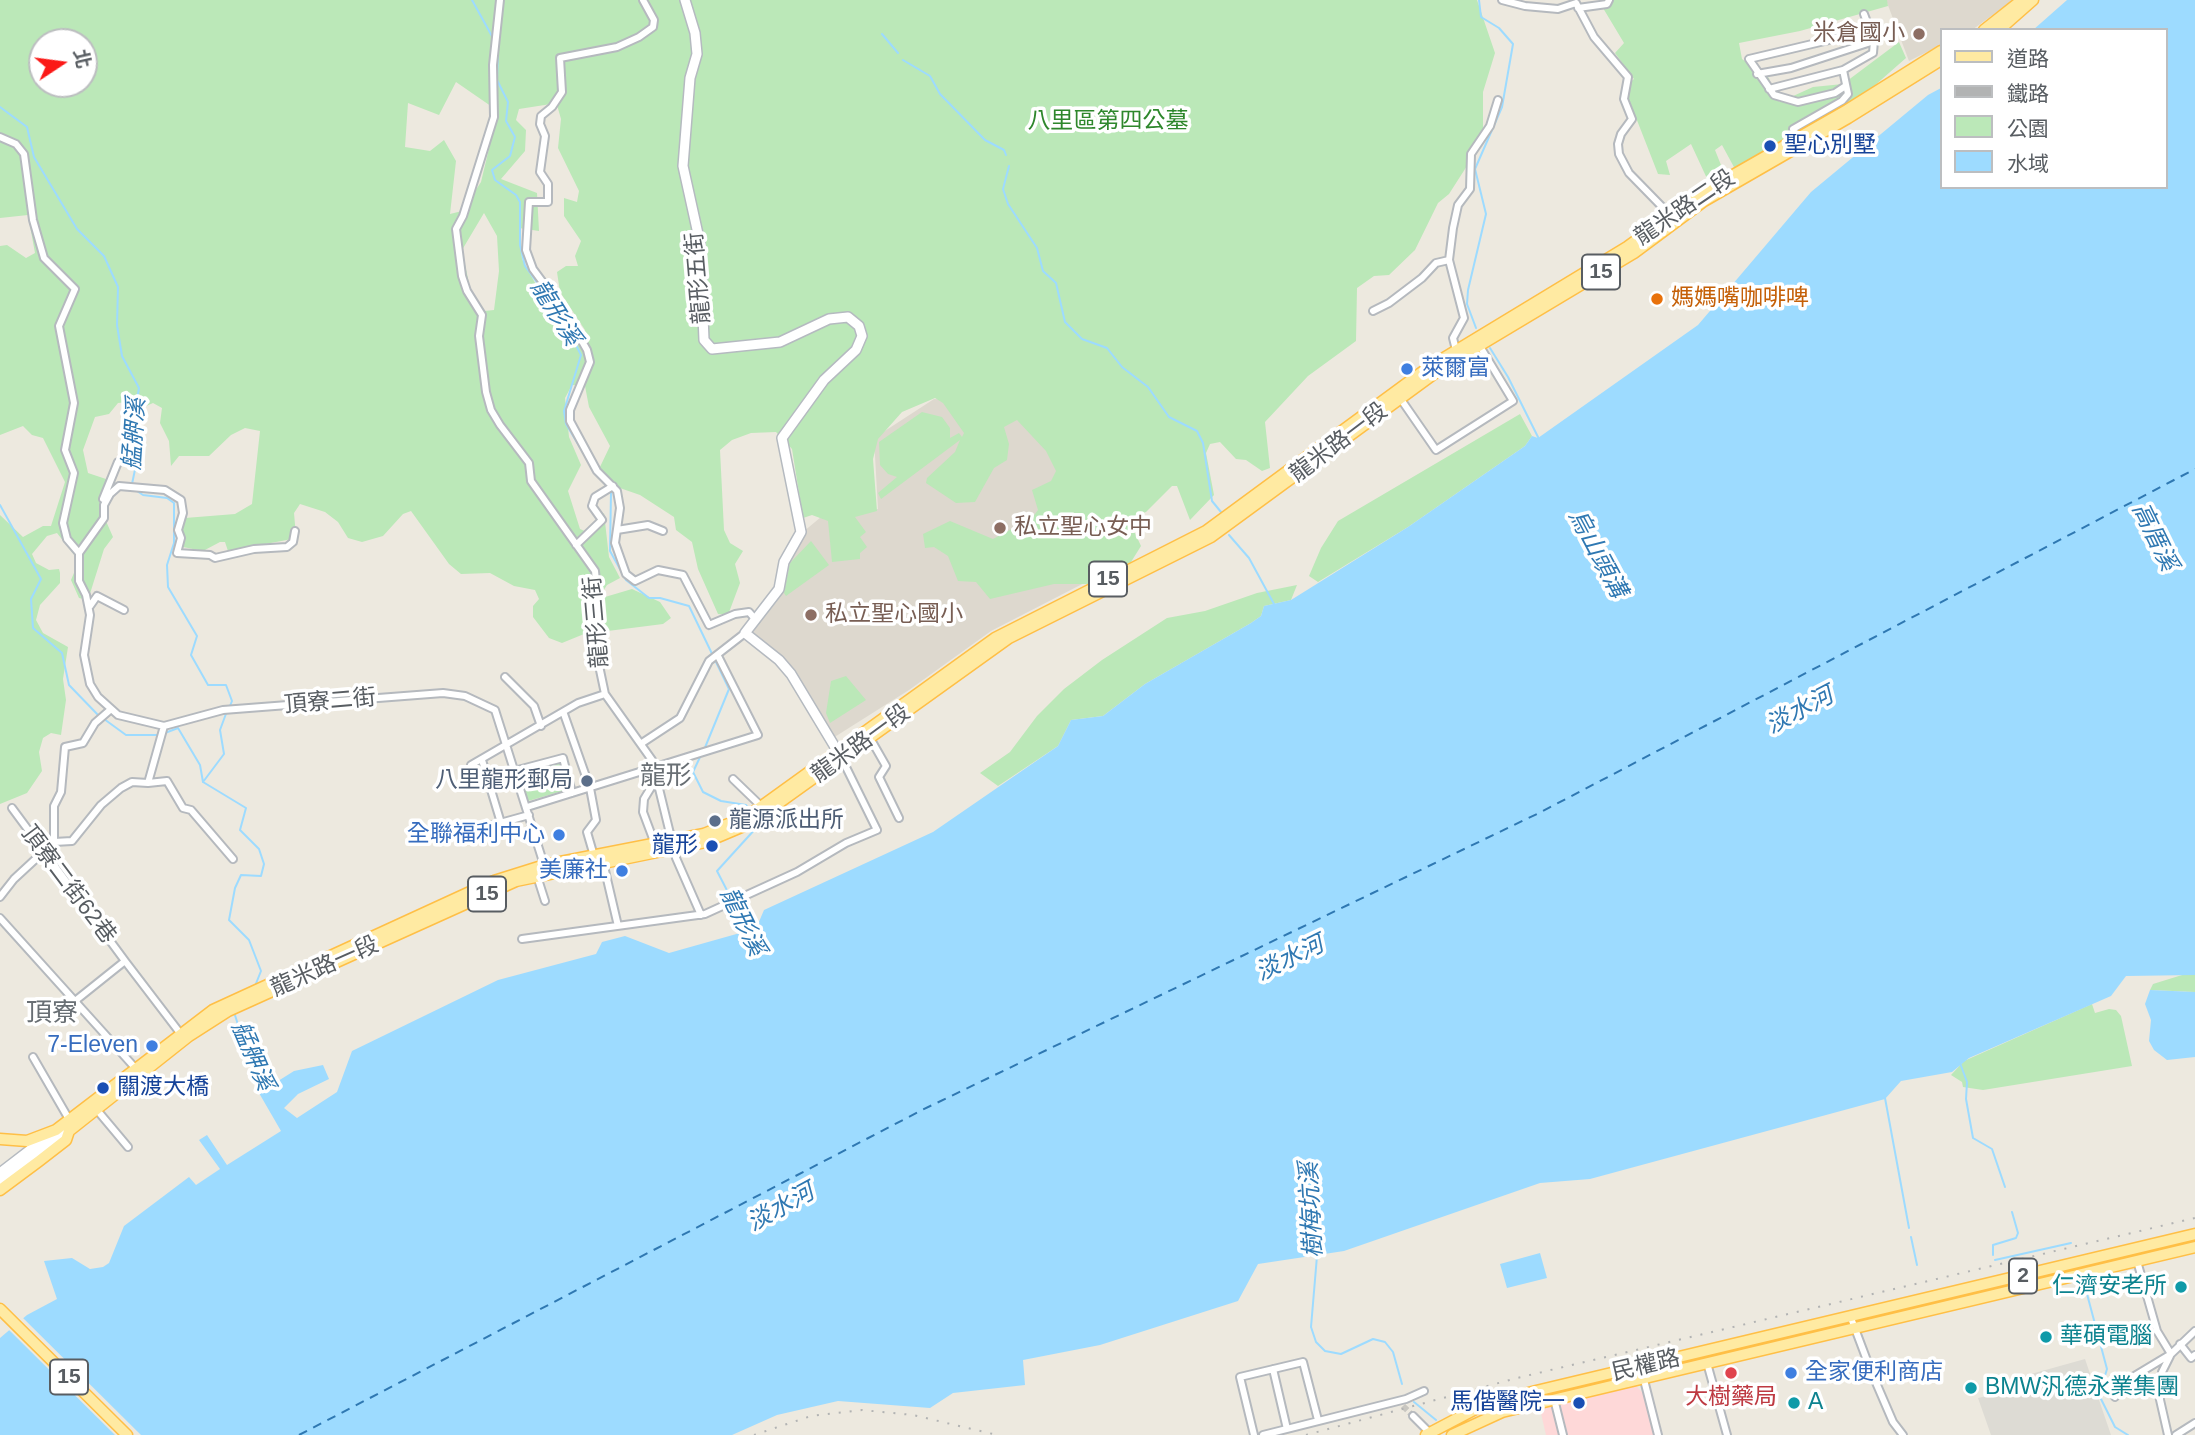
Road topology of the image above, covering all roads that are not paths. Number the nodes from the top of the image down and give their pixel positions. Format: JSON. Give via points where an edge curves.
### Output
{"nodes":[{"id":1,"x":499,"y":0,"type":"edge"},
{"id":2,"x":643,"y":0,"type":"edge"},
{"id":3,"x":685,"y":0,"type":"edge"},
{"id":4,"x":1502,"y":0,"type":"edge"},
{"id":5,"x":1609,"y":0,"type":"edge"},
{"id":6,"x":2022,"y":0,"type":"edge"},
{"id":7,"x":2033,"y":0,"type":"edge"},
{"id":8,"x":1568,"y":4,"type":"edge"},
{"id":9,"x":1578,"y":8,"type":"junction"},
{"id":10,"x":1864,"y":13,"type":"dead end"},
{"id":11,"x":1869,"y":26,"type":"junction"},
{"id":12,"x":1987,"y":28,"type":"edge"},
{"id":13,"x":2001,"y":28,"type":"edge"},
{"id":14,"x":1874,"y":41,"type":"junction"},
{"id":15,"x":1940,"y":52,"type":"edge"},
{"id":16,"x":1940,"y":61,"type":"edge"},
{"id":17,"x":1843,"y":70,"type":"junction"},
{"id":18,"x":1757,"y":74,"type":"junction"},
{"id":19,"x":1844,"y":87,"type":"junction"},
{"id":20,"x":1769,"y":89,"type":"junction"},
{"id":21,"x":1498,"y":100,"type":"dead end"},
{"id":22,"x":0,"y":137,"type":"edge"},
{"id":23,"x":1798,"y":142,"type":"junction"},
{"id":24,"x":1672,"y":217,"type":"junction"},
{"id":25,"x":1449,"y":260,"type":"junction"},
{"id":26,"x":1373,"y":310,"type":"dead end"},
{"id":27,"x":1477,"y":342,"type":"junction"},
{"id":28,"x":1456,"y":350,"type":"junction"},
{"id":29,"x":1398,"y":394,"type":"junction"},
{"id":30,"x":118,"y":462,"type":"dead end"},
{"id":31,"x":613,"y":486,"type":"junction"},
{"id":32,"x":104,"y":505,"type":"junction"},
{"id":33,"x":617,"y":530,"type":"junction"},
{"id":34,"x":295,"y":531,"type":"dead end"},
{"id":35,"x":663,"y":531,"type":"dead end"},
{"id":36,"x":576,"y":545,"type":"junction"},
{"id":37,"x":79,"y":553,"type":"junction"},
{"id":38,"x":124,"y":610,"type":"dead end"},
{"id":39,"x":89,"y":615,"type":"junction"},
{"id":40,"x":756,"y":620,"type":"junction"},
{"id":41,"x":745,"y":633,"type":"junction"},
{"id":42,"x":997,"y":642,"type":"junction"},
{"id":43,"x":714,"y":658,"type":"junction"},
{"id":44,"x":505,"y":677,"type":"dead end"},
{"id":45,"x":605,"y":694,"type":"junction"},
{"id":46,"x":109,"y":712,"type":"junction"},
{"id":47,"x":564,"y":714,"type":"junction"},
{"id":48,"x":164,"y":726,"type":"junction"},
{"id":49,"x":541,"y":726,"type":"junction"},
{"id":50,"x":870,"y":738,"type":"junction"},
{"id":51,"x":642,"y":743,"type":"junction"},
{"id":52,"x":506,"y":744,"type":"junction"},
{"id":53,"x":840,"y":755,"type":"junction"},
{"id":54,"x":482,"y":760,"type":"junction"},
{"id":55,"x":471,"y":765,"type":"dead end"},
{"id":56,"x":652,"y":768,"type":"junction"},
{"id":57,"x":514,"y":771,"type":"junction"},
{"id":58,"x":733,"y":779,"type":"dead end"},
{"id":59,"x":656,"y":781,"type":"junction"},
{"id":60,"x":148,"y":783,"type":"junction"},
{"id":61,"x":590,"y":788,"type":"junction"},
{"id":62,"x":572,"y":793,"type":"junction"},
{"id":63,"x":12,"y":808,"type":"dead end"},
{"id":64,"x":528,"y":811,"type":"junction"},
{"id":65,"x":756,"y":815,"type":"junction"},
{"id":66,"x":899,"y":818,"type":"dead end"},
{"id":67,"x":501,"y":822,"type":"junction"},
{"id":68,"x":493,"y":825,"type":"dead end"},
{"id":69,"x":54,"y":842,"type":"junction"},
{"id":70,"x":655,"y":844,"type":"junction"},
{"id":71,"x":673,"y":845,"type":"junction"},
{"id":72,"x":43,"y":853,"type":"junction"},
{"id":73,"x":233,"y":859,"type":"dead end"},
{"id":74,"x":598,"y":859,"type":"junction"},
{"id":75,"x":543,"y":871,"type":"junction"},
{"id":76,"x":0,"y":897,"type":"edge"},
{"id":77,"x":545,"y":901,"type":"dead end"},
{"id":78,"x":701,"y":915,"type":"junction"},
{"id":79,"x":0,"y":918,"type":"edge"},
{"id":80,"x":618,"y":926,"type":"junction"},
{"id":81,"x":522,"y":939,"type":"dead end"},
{"id":82,"x":125,"y":961,"type":"junction"},
{"id":83,"x":75,"y":1002,"type":"junction"},
{"id":84,"x":232,"y":1006,"type":"junction"},
{"id":85,"x":180,"y":1033,"type":"junction"},
{"id":86,"x":33,"y":1057,"type":"dead end"},
{"id":87,"x":139,"y":1071,"type":"junction"},
{"id":88,"x":97,"y":1110,"type":"junction"},
{"id":89,"x":69,"y":1126,"type":"junction"},
{"id":90,"x":56,"y":1130,"type":"junction"},
{"id":91,"x":0,"y":1132,"type":"edge"},
{"id":92,"x":4,"y":1140,"type":"edge"},
{"id":93,"x":128,"y":1147,"type":"dead end"},
{"id":94,"x":0,"y":1173,"type":"edge"},
{"id":95,"x":0,"y":1181,"type":"edge"},
{"id":96,"x":0,"y":1190,"type":"edge"},
{"id":97,"x":2195,"y":1234,"type":"edge"},
{"id":98,"x":2195,"y":1247,"type":"edge"},
{"id":99,"x":2137,"y":1261,"type":"junction"},
{"id":100,"x":0,"y":1300,"type":"edge"},
{"id":101,"x":0,"y":1308,"type":"edge"},
{"id":102,"x":0,"y":1317,"type":"edge"},
{"id":103,"x":11,"y":1320,"type":"junction"},
{"id":104,"x":1853,"y":1323,"type":"junction"},
{"id":105,"x":2195,"y":1331,"type":"edge"},
{"id":106,"x":2180,"y":1345,"type":"junction"},
{"id":107,"x":2171,"y":1354,"type":"junction"},
{"id":108,"x":2195,"y":1355,"type":"edge"},
{"id":109,"x":1707,"y":1363,"type":"junction"},
{"id":110,"x":1641,"y":1367,"type":"junction"},
{"id":111,"x":1273,"y":1369,"type":"junction"},
{"id":112,"x":2148,"y":1369,"type":"junction"},
{"id":113,"x":1644,"y":1378,"type":"junction"},
{"id":114,"x":2129,"y":1390,"type":"dead end"},
{"id":115,"x":1424,"y":1391,"type":"dead end"},
{"id":116,"x":2115,"y":1397,"type":"dead end"},
{"id":117,"x":1555,"y":1399,"type":"junction"},
{"id":118,"x":1413,"y":1416,"type":"tunnel mouth"},
{"id":119,"x":1318,"y":1420,"type":"junction"},
{"id":120,"x":2195,"y":1423,"type":"edge"},
{"id":121,"x":1287,"y":1429,"type":"junction"},
{"id":122,"x":1435,"y":1430,"type":"edge"},
{"id":123,"x":1459,"y":1433,"type":"edge"},
{"id":124,"x":127,"y":1435,"type":"edge"},
{"id":125,"x":1254,"y":1435,"type":"edge"},
{"id":126,"x":1263,"y":1435,"type":"edge"},
{"id":127,"x":1563,"y":1435,"type":"edge"},
{"id":128,"x":1658,"y":1435,"type":"edge"},
{"id":129,"x":1727,"y":1435,"type":"edge"},
{"id":130,"x":1903,"y":1435,"type":"edge"},
{"id":131,"x":2168,"y":1435,"type":"edge"},
{"id":132,"x":2176,"y":1435,"type":"edge"}],
"edges":[{"from":1,"to":36,"type":"street","name":"龍形三街","via":[[492,65],[494,117],[456,229],[456,242],[467,291],[482,315],[480,347],[491,410],[529,463],[531,481]]},
{"from":2,"to":31,"type":"street","via":[[654,20],[653,27],[639,37],[617,47],[560,58],[562,92],[541,116],[540,124],[545,136],[540,172],[548,184],[548,202],[528,202],[527,216],[528,260],[567,315],[590,362],[570,410],[570,421],[597,471]]},
{"from":3,"to":40,"type":"street","name":"龍形五街","via":[[697,54],[690,78],[683,166],[700,243],[704,340],[712,349],[780,342],[829,319],[848,317],[859,326],[862,336],[856,350],[824,380],[782,438],[801,532],[785,562],[779,589]]},
{"from":4,"to":8,"type":"street","via":[[1525,6]]},
{"from":5,"to":9,"type":"street"},
{"from":6,"to":12,"type":"main road"},
{"from":7,"to":13,"type":"main road"},
{"from":8,"to":9,"type":"street","via":[[1576,3]]},
{"from":9,"to":24,"type":"street","via":[[1594,37],[1628,77],[1624,99],[1632,119],[1621,134],[1619,154],[1629,173]]},
{"from":10,"to":11,"type":"street"},
{"from":11,"to":14,"type":"street"},
{"from":11,"to":18,"type":"street","via":[[1749,59]]},
{"from":14,"to":17,"type":"street","via":[[1873,53]]},
{"from":14,"to":18,"type":"street"},
{"from":15,"to":23,"type":"main road","name":"龍米路二段","number":"15"},
{"from":16,"to":23,"type":"main road","name":"龍米路二段","number":"15"},
{"from":17,"to":19,"type":"street"},
{"from":17,"to":20,"type":"street"},
{"from":18,"to":20,"type":"street"},
{"from":19,"to":20,"type":"street","via":[[1798,102]]},
{"from":19,"to":23,"type":"street","via":[[1848,94],[1842,101],[1793,129]]},
{"from":21,"to":25,"type":"street","via":[[1490,126],[1471,154],[1469,189],[1458,205]]},
{"from":22,"to":37,"type":"street","via":[[24,154],[33,220],[44,258],[75,289],[59,327],[74,402],[65,450],[74,473],[63,523],[67,539]]},
{"from":23,"to":24,"type":"main road","name":"龍米路二段","number":"15"},
{"from":24,"to":27,"type":"main road","name":"龍米路二段","number":"15"},
{"from":25,"to":26,"type":"street","via":[[1436,264],[1389,303]]},
{"from":25,"to":28,"type":"street","via":[[1464,318],[1454,338]]},
{"from":27,"to":28,"type":"main road","name":"龍米路二段","number":"15"},
{"from":27,"to":29,"type":"main road","name":"龍米路二段","number":"15"},
{"from":27,"to":29,"type":"street","via":[[1513,401],[1436,450]]},
{"from":28,"to":29,"type":"main road","name":"龍米路二段","number":"15"},
{"from":29,"to":42,"type":"main road","name":"龍米路一段","number":"15","via":[[1206,531]]},
{"from":30,"to":32,"type":"street"},
{"from":31,"to":33,"type":"street","via":[[620,508]]},
{"from":31,"to":36,"type":"street","via":[[595,498],[592,506],[602,520]]},
{"from":32,"to":34,"type":"street","via":[[119,486],[165,490],[181,500],[177,554],[215,558],[287,547]]},
{"from":32,"to":37,"type":"street","via":[[104,518]]},
{"from":33,"to":35,"type":"street","via":[[649,525]]},
{"from":33,"to":40,"type":"street","via":[[619,561],[635,581],[658,570],[683,575],[709,625],[749,612]]},
{"from":36,"to":45,"type":"street","name":"龍形三街","via":[[595,571],[597,656]]},
{"from":37,"to":39,"type":"street","via":[[79,581]]},
{"from":38,"to":39,"type":"street","via":[[97,596]]},
{"from":39,"to":46,"type":"street","via":[[83,655],[90,684]]},
{"from":40,"to":41,"type":"street","name":"龍形五街"},
{"from":41,"to":43,"type":"street"},
{"from":41,"to":53,"type":"street","via":[[791,674]]},
{"from":42,"to":50,"type":"main road","name":"龍米路一段","number":"15"},
{"from":42,"to":53,"type":"main road","name":"龍米路一段","number":"15"},
{"from":43,"to":51,"type":"street","via":[[680,718]]},
{"from":43,"to":56,"type":"street","via":[[758,735]]},
{"from":44,"to":49,"type":"street","via":[[534,706]]},
{"from":45,"to":47,"type":"street","via":[[578,703]]},
{"from":45,"to":51,"type":"street","name":"龍形三街"},
{"from":46,"to":48,"type":"street","name":"頂寮二街"},
{"from":46,"to":69,"type":"street","via":[[83,743],[65,747],[61,792],[54,806]]},
{"from":47,"to":49,"type":"street"},
{"from":47,"to":61,"type":"street"},
{"from":48,"to":52,"type":"street","name":"頂寮二街","via":[[223,710],[443,694],[465,696],[495,710]]},
{"from":48,"to":60,"type":"street"},
{"from":49,"to":52,"type":"street"},
{"from":50,"to":53,"type":"main road","name":"龍米路一段","number":"15"},
{"from":50,"to":66,"type":"street","via":[[886,766],[879,777]]},
{"from":51,"to":56,"type":"street","name":"龍形三街"},
{"from":52,"to":54,"type":"street"},
{"from":52,"to":57,"type":"street"},
{"from":53,"to":65,"type":"main road","name":"龍米路一段","number":"15"},
{"from":53,"to":78,"type":"street","via":[[877,830]]},
{"from":54,"to":55,"type":"street"},
{"from":54,"to":67,"type":"street"},
{"from":56,"to":59,"type":"street","name":"龍形三街"},
{"from":56,"to":61,"type":"street"},
{"from":57,"to":62,"type":"street","via":[[563,758]]},
{"from":57,"to":64,"type":"street"},
{"from":58,"to":65,"type":"street"},
{"from":59,"to":70,"type":"street","via":[[644,799],[643,812]]},
{"from":59,"to":71,"type":"street","name":"龍形三街"},
{"from":60,"to":69,"type":"street","via":[[132,782],[121,788],[72,841]]},
{"from":60,"to":73,"type":"street","via":[[167,781],[183,808],[191,810]]},
{"from":61,"to":62,"type":"street"},
{"from":61,"to":74,"type":"street","via":[[596,820],[587,832]]},
{"from":62,"to":64,"type":"street"},
{"from":63,"to":72,"type":"street","name":"頂寮二街62巷"},
{"from":64,"to":67,"type":"street"},
{"from":64,"to":75,"type":"street"},
{"from":65,"to":71,"type":"main road","name":"龍米路一段","number":"15","via":[[734,827]]},
{"from":67,"to":68,"type":"street"},
{"from":69,"to":72,"type":"street"},
{"from":70,"to":71,"type":"main road","name":"龍米路一段","number":"15"},
{"from":70,"to":74,"type":"main road","name":"龍米路一段","number":"15"},
{"from":71,"to":74,"type":"main road","name":"龍米路一段","number":"15"},
{"from":71,"to":78,"type":"street","name":"龍形三街"},
{"from":72,"to":76,"type":"street"},
{"from":72,"to":82,"type":"street","name":"頂寮二街62巷"},
{"from":74,"to":75,"type":"main road","name":"龍米路一段","number":"15"},
{"from":74,"to":80,"type":"street"},
{"from":75,"to":77,"type":"street"},
{"from":75,"to":84,"type":"main road","name":"龍米路一段","number":"15"},
{"from":75,"to":84,"type":"main road","name":"龍米路一段","number":"15","via":[[495,881],[278,979]]},
{"from":78,"to":80,"type":"street"},
{"from":79,"to":83,"type":"street"},
{"from":80,"to":81,"type":"street"},
{"from":82,"to":83,"type":"street"},
{"from":82,"to":85,"type":"street","name":"頂寮二街62巷"},
{"from":83,"to":87,"type":"street"},
{"from":84,"to":85,"type":"main road","name":"龍米路一段","number":"15"},
{"from":84,"to":87,"type":"main road","name":"龍米路一段","number":"15"},
{"from":85,"to":87,"type":"main road","name":"龍米路一段","number":"15"},
{"from":86,"to":89,"type":"street"},
{"from":87,"to":88,"type":"main road","name":"龍米路一段","number":"15"},
{"from":87,"to":89,"type":"main road","name":"龍米路一段","number":"15"},
{"from":88,"to":89,"type":"main road","name":"龍米路一段","number":"15"},
{"from":88,"to":93,"type":"street"},
{"from":89,"to":90,"type":"main road","name":"龍米路一段","number":"15"},
{"from":89,"to":95,"type":"street","name":"龍米路一段"},
{"from":89,"to":96,"type":"main road","number":"15","via":[[66,1140]]},
{"from":90,"to":92,"type":"main road","number":"15","via":[[27,1141]]},
{"from":90,"to":94,"type":"street","name":"龍米路一段"},
{"from":91,"to":92,"type":"street"},
{"from":97,"to":104,"type":"main road","number":"2"},
{"from":98,"to":99,"type":"main road","number":"2"},
{"from":99,"to":104,"type":"main road","number":"2"},
{"from":99,"to":107,"type":"street","via":[[2157,1331]]},
{"from":100,"to":103,"type":"main road","number":"15"},
{"from":101,"to":103,"type":"main road","number":"15"},
{"from":102,"to":103,"type":"main road"},
{"from":103,"to":124,"type":"main road","number":"15"},
{"from":104,"to":109,"type":"main road","name":"民權路","number":"2"},
{"from":104,"to":110,"type":"main road","name":"民權路","number":"2"},
{"from":104,"to":130,"type":"street","via":[[1893,1422]]},
{"from":105,"to":106,"type":"street"},
{"from":106,"to":107,"type":"street"},
{"from":106,"to":108,"type":"street","via":[[2191,1358]]},
{"from":107,"to":112,"type":"street"},
{"from":107,"to":131,"type":"street","via":[[2158,1391]]},
{"from":109,"to":113,"type":"main road","name":"民權路","number":"2"},
{"from":109,"to":129,"type":"street"},
{"from":110,"to":113,"type":"street"},
{"from":110,"to":122,"type":"main road","name":"民權路","number":"2","via":[[1483,1405]]},
{"from":111,"to":119,"type":"street","via":[[1303,1362]]},
{"from":111,"to":121,"type":"street"},
{"from":111,"to":125,"type":"street","via":[[1240,1377]]},
{"from":112,"to":114,"type":"street"},
{"from":112,"to":116,"type":"street","via":[[2126,1381]]},
{"from":113,"to":117,"type":"main road","name":"民權路","number":"2"},
{"from":113,"to":128,"type":"street"},
{"from":115,"to":119,"type":"street","via":[[1401,1402]]},
{"from":117,"to":123,"type":"main road","name":"民權路","number":"2","via":[[1502,1412]]},
{"from":117,"to":127,"type":"street"},
{"from":118,"to":122,"type":"street"},
{"from":119,"to":121,"type":"street"},
{"from":120,"to":132,"type":"street"},
{"from":121,"to":126,"type":"street"}]}
